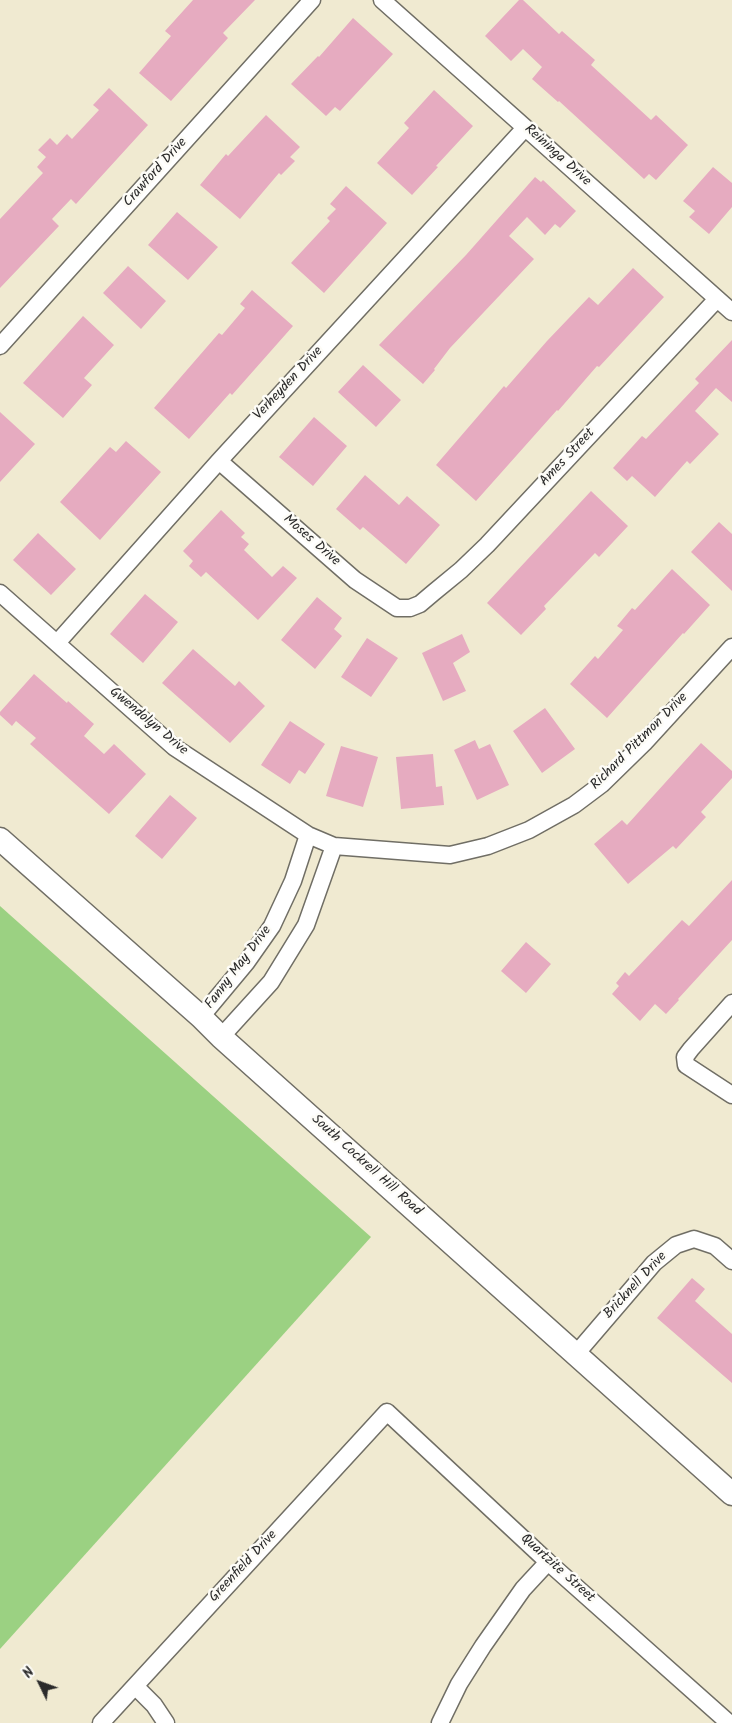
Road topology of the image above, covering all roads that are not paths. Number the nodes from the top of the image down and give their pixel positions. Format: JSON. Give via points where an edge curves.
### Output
{"nodes":[{"id":1,"x":312,"y":0,"type":"edge"},
{"id":2,"x":382,"y":0,"type":"edge"},
{"id":3,"x":526,"y":128,"type":"junction"},
{"id":4,"x":717,"y":298,"type":"junction"},
{"id":5,"x":732,"y":312,"type":"edge"},
{"id":6,"x":0,"y":346,"type":"edge"},
{"id":7,"x":219,"y":461,"type":"junction"},
{"id":8,"x":0,"y":593,"type":"edge"},
{"id":9,"x":410,"y":608,"type":"joint"},
{"id":10,"x":57,"y":643,"type":"junction"},
{"id":11,"x":732,"y":647,"type":"edge"},
{"id":12,"x":308,"y":835,"type":"junction"},
{"id":13,"x":0,"y":839,"type":"edge"},
{"id":14,"x":334,"y":846,"type":"junction"},
{"id":15,"x":732,"y":1004,"type":"edge"},
{"id":16,"x":201,"y":1017,"type":"junction"},
{"id":17,"x":221,"y":1037,"type":"junction"},
{"id":18,"x":732,"y":1095,"type":"edge"},
{"id":19,"x":732,"y":1261,"type":"edge"},
{"id":20,"x":576,"y":1354,"type":"junction"},
{"id":21,"x":387,"y":1412,"type":"joint"},
{"id":22,"x":732,"y":1494,"type":"edge"},
{"id":23,"x":548,"y":1562,"type":"junction"},
{"id":24,"x":135,"y":1686,"type":"junction"},
{"id":25,"x":722,"y":1721,"type":"edge"},
{"id":26,"x":101,"y":1723,"type":"edge"},
{"id":27,"x":166,"y":1723,"type":"edge"},
{"id":28,"x":440,"y":1723,"type":"edge"}],
"edges":[{"from":1,"to":6,"type":"street","name":"Crawford Drive"},
{"from":2,"to":3,"type":"street","name":"Reininga Drive"},
{"from":3,"to":4,"type":"street","name":"Reininga Drive"},
{"from":3,"to":7,"type":"street","name":"Verheyden Drive"},
{"from":4,"to":5,"type":"street","name":"Reininga Drive"},
{"from":4,"to":9,"type":"street","name":"Ames Street","via":[[487,545],[420,604]]},
{"from":7,"to":9,"type":"street","name":"Moses Drive","via":[[355,580],[397,608]]},
{"from":7,"to":10,"type":"street","name":"Verheyden Drive"},
{"from":8,"to":10,"type":"street","name":"Gwendolyn Drive"},
{"from":10,"to":12,"type":"street","name":"Gwendolyn Drive","via":[[174,747]]},
{"from":11,"to":14,"type":"street","name":"Richard Pittmon Drive","via":[[602,784],[574,805],[529,830],[488,846],[450,855]]},
{"from":12,"to":14,"type":"street","name":"Gwendolyn Drive"},
{"from":12,"to":16,"type":"street","name":"Fanny May Drive","via":[[293,881],[272,926]]},
{"from":13,"to":16,"type":"main road","name":"South Cockrell Hill Road"},
{"from":14,"to":17,"type":"street","name":"Fanny May Drive","via":[[306,925],[271,982]]},
{"from":15,"to":18,"type":"street","via":[[685,1058],[686,1066]]},
{"from":16,"to":17,"type":"main road","name":"South Cockrell Hill Road"},
{"from":17,"to":20,"type":"main road","name":"South Cockrell Hill Road"},
{"from":19,"to":20,"type":"street","name":"Bricknell Drive","via":[[715,1246],[694,1239],[676,1245],[654,1263]]},
{"from":20,"to":22,"type":"main road","name":"South Cockrell Hill Road"},
{"from":21,"to":23,"type":"street","name":"Quartzite Street"},
{"from":21,"to":24,"type":"street","name":"Greenfield Drive"},
{"from":23,"to":25,"type":"street","name":"Quartzite Street"},
{"from":23,"to":28,"type":"street","via":[[523,1589],[483,1646]]},
{"from":24,"to":26,"type":"street","name":"Greenfield Drive"},
{"from":24,"to":27,"type":"street"}]}
